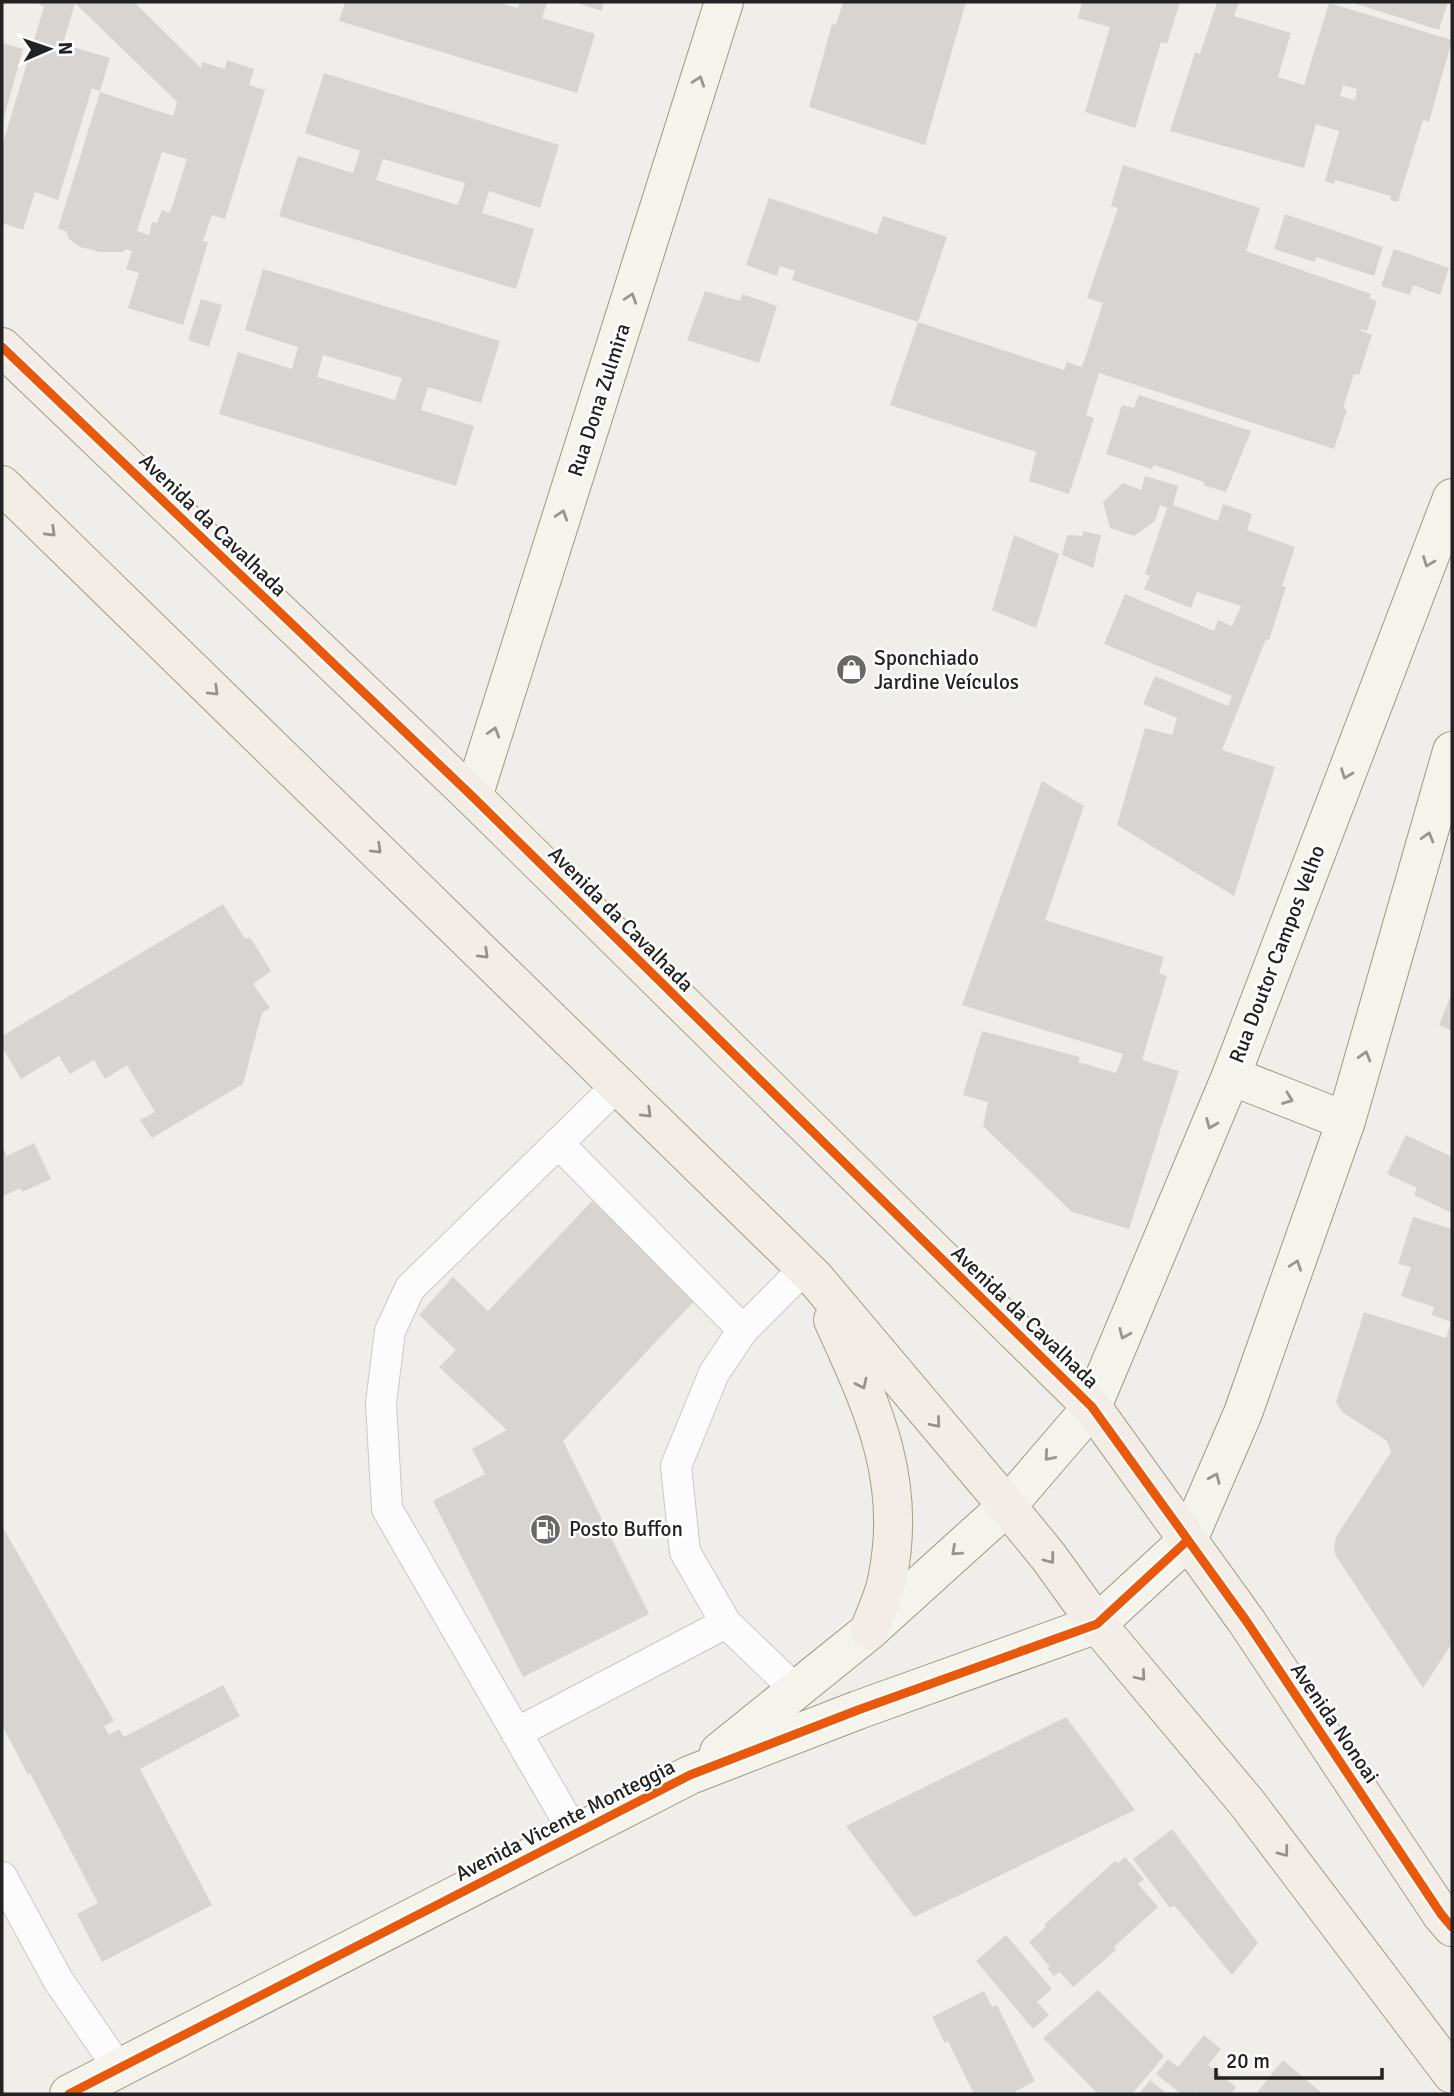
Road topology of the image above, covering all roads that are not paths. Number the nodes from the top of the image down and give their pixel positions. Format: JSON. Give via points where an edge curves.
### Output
{"nodes":[{"id":1,"x":724,"y":2,"type":"edge"},
{"id":2,"x":2,"y":347,"type":"edge"},
{"id":3,"x":2,"y":485,"type":"edge"},
{"id":4,"x":1452,"y":498,"type":"edge"},
{"id":5,"x":1452,"y":751,"type":"edge"},
{"id":6,"x":473,"y":797,"type":"junction"},
{"id":7,"x":1231,"y":1076,"type":"junction"},
{"id":8,"x":618,"y":1085,"type":"junction"},
{"id":9,"x":1346,"y":1121,"type":"junction"},
{"id":10,"x":558,"y":1143,"type":"junction"},
{"id":11,"x":809,"y":1273,"type":"junction"},
{"id":12,"x":743,"y":1330,"type":"junction"},
{"id":13,"x":1092,"y":1407,"type":"junction"},
{"id":14,"x":1007,"y":1506,"type":"junction"},
{"id":15,"x":1188,"y":1540,"type":"junction"},
{"id":16,"x":726,"y":1623,"type":"junction"},
{"id":17,"x":1097,"y":1624,"type":"junction"},
{"id":18,"x":869,"y":1631,"type":"junction"},
{"id":19,"x":796,"y":1690,"type":"junction"},
{"id":20,"x":516,"y":1733,"type":"junction"},
{"id":21,"x":690,"y":1775,"type":"junction"},
{"id":22,"x":575,"y":1834,"type":"junction"},
{"id":23,"x":2,"y":1877,"type":"edge"},
{"id":24,"x":1452,"y":1927,"type":"edge"},
{"id":25,"x":119,"y":2069,"type":"junction"},
{"id":26,"x":1452,"y":2074,"type":"edge"},
{"id":27,"x":69,"y":2094,"type":"edge"}],
"edges":[{"from":6,"to":1,"type":"main road","name":"Rua Dona Zulmira","one_way":true},
{"from":2,"to":6,"type":"main road","name":"Avenida da Cavalhada"},
{"from":3,"to":8,"type":"main road","one_way":true},
{"from":4,"to":7,"type":"main road","name":"Rua Doutor Campos Velho","one_way":true},
{"from":9,"to":5,"type":"main road","one_way":true},
{"from":6,"to":13,"type":"main road","name":"Avenida da Cavalhada"},
{"from":7,"to":9,"type":"main road","one_way":true},
{"from":7,"to":13,"type":"main road","name":"Rua Doutor Campos Velho","one_way":true},
{"from":8,"to":10,"type":"lane"},
{"from":8,"to":11,"type":"main road","one_way":true},
{"from":15,"to":9,"type":"main road","one_way":true,"via":[[1243,1413]]},
{"from":10,"to":12,"type":"lane"},
{"from":10,"to":20,"type":"lane","via":[[410,1288],[390,1331],[381,1404],[387,1509]]},
{"from":11,"to":12,"type":"lane"},
{"from":11,"to":14,"type":"main road","one_way":true},
{"from":11,"to":18,"type":"main road","one_way":true,"via":[[870,1402],[891,1474],[894,1527],[889,1568]]},
{"from":12,"to":16,"type":"lane","via":[[714,1373],[676,1466],[685,1552]]},
{"from":13,"to":14,"type":"main road","name":"Avenida Vicente Monteggia","one_way":true},
{"from":13,"to":15,"type":"main road","name":"Avenida da Cavalhada"},
{"from":14,"to":17,"type":"main road","one_way":true},
{"from":14,"to":18,"type":"main road","name":"Avenida Vicente Monteggia","one_way":true},
{"from":15,"to":17,"type":"main road"},
{"from":15,"to":24,"type":"main road","name":"Avenida Nonoai"},
{"from":16,"to":19,"type":"lane"},
{"from":16,"to":20,"type":"lane"},
{"from":17,"to":21,"type":"main road","name":"Avenida Vicente Monteggia"},
{"from":17,"to":26,"type":"main road","one_way":true,"via":[[1247,1803]]},
{"from":18,"to":19,"type":"main road","name":"Avenida Vicente Monteggia"},
{"from":19,"to":21,"type":"main road","name":"Avenida Vicente Monteggia"},
{"from":20,"to":22,"type":"lane"},
{"from":21,"to":22,"type":"main road","name":"Avenida Vicente Monteggia"},
{"from":22,"to":25,"type":"main road","name":"Avenida Vicente Monteggia"},
{"from":23,"to":25,"type":"lane","via":[[58,1980]]},
{"from":25,"to":27,"type":"main road","name":"Avenida Vicente Monteggia"}]}
